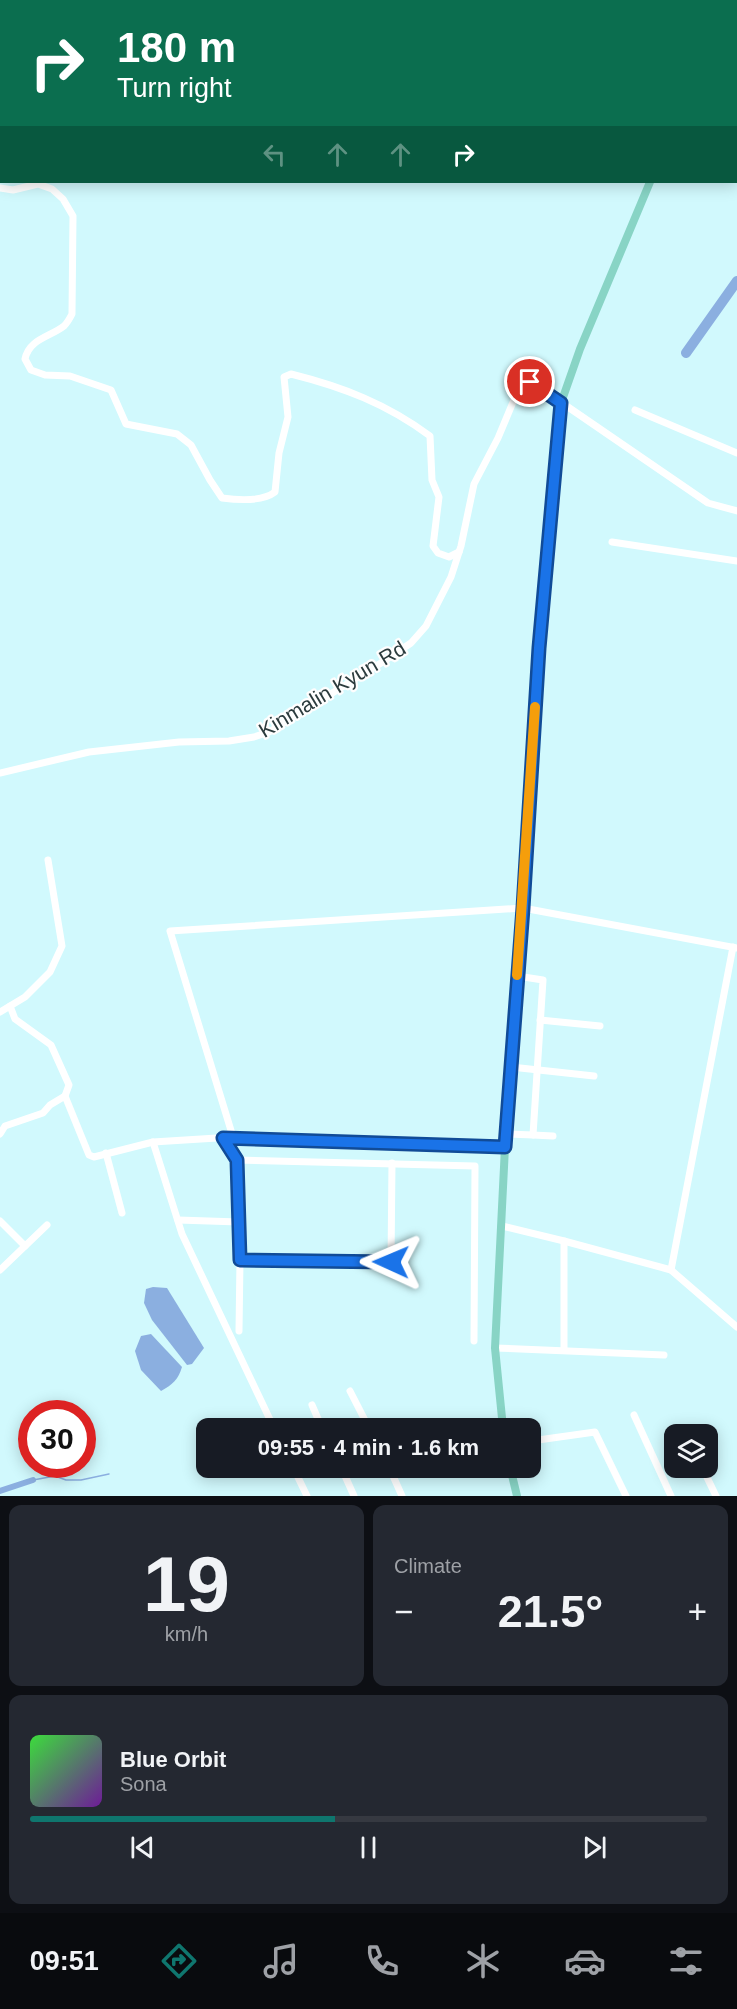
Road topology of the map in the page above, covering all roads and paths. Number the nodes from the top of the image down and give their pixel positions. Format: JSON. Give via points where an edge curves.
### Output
{"nodes":[{"id":1,"x":650,"y":183,"type":"edge"},
{"id":2,"x":53,"y":185,"type":"edge"},
{"id":3,"x":0,"y":188,"type":"edge"},
{"id":4,"x":561,"y":403,"type":"junction"},
{"id":5,"x":635,"y":410,"type":"dead end"},
{"id":6,"x":737,"y":453,"type":"edge"},
{"id":7,"x":737,"y":511,"type":"edge"},
{"id":8,"x":612,"y":542,"type":"dead end"},
{"id":9,"x":459,"y":552,"type":"junction"},
{"id":10,"x":737,"y":561,"type":"edge"},
{"id":11,"x":0,"y":773,"type":"edge"},
{"id":12,"x":48,"y":860,"type":"dead end"},
{"id":13,"x":523,"y":908,"type":"junction"},
{"id":14,"x":735,"y":947,"type":"edge"},
{"id":15,"x":517,"y":976,"type":"junction"},
{"id":16,"x":10,"y":1006,"type":"junction"},
{"id":17,"x":0,"y":1012,"type":"edge"},
{"id":18,"x":540,"y":1020,"type":"junction"},
{"id":19,"x":600,"y":1026,"type":"dead end"},
{"id":20,"x":511,"y":1067,"type":"junction"},
{"id":21,"x":537,"y":1070,"type":"junction"},
{"id":22,"x":594,"y":1076,"type":"dead end"},
{"id":23,"x":65,"y":1096,"type":"junction"},
{"id":24,"x":0,"y":1134,"type":"edge"},
{"id":25,"x":506,"y":1134,"type":"junction"},
{"id":26,"x":532,"y":1135,"type":"junction"},
{"id":27,"x":553,"y":1136,"type":"dead end"},
{"id":28,"x":233,"y":1137,"type":"junction"},
{"id":29,"x":223,"y":1138,"type":"junction"},
{"id":30,"x":153,"y":1142,"type":"junction"},
{"id":31,"x":505,"y":1147,"type":"junction"},
{"id":32,"x":106,"y":1153,"type":"junction"},
{"id":33,"x":237,"y":1160,"type":"junction"},
{"id":34,"x":392,"y":1163,"type":"junction"},
{"id":35,"x":122,"y":1213,"type":"dead end"},
{"id":36,"x":178,"y":1220,"type":"junction"},
{"id":37,"x":0,"y":1221,"type":"edge"},
{"id":38,"x":239,"y":1222,"type":"junction"},
{"id":39,"x":46,"y":1225,"type":"dead end"},
{"id":40,"x":502,"y":1226,"type":"junction"},
{"id":41,"x":564,"y":1241,"type":"junction"},
{"id":42,"x":24,"y":1246,"type":"junction"},
{"id":43,"x":240,"y":1260,"type":"junction"},
{"id":44,"x":0,"y":1270,"type":"edge"},
{"id":45,"x":671,"y":1270,"type":"junction"},
{"id":46,"x":737,"y":1327,"type":"edge"},
{"id":47,"x":239,"y":1331,"type":"dead end"},
{"id":48,"x":474,"y":1341,"type":"dead end"},
{"id":49,"x":495,"y":1348,"type":"junction"},
{"id":50,"x":564,"y":1349,"type":"junction"},
{"id":51,"x":664,"y":1355,"type":"dead end"},
{"id":52,"x":350,"y":1391,"type":"dead end"},
{"id":53,"x":312,"y":1405,"type":"dead end"},
{"id":54,"x":634,"y":1415,"type":"dead end"},
{"id":55,"x":269,"y":1418,"type":"edge"},
{"id":56,"x":318,"y":1418,"type":"edge"},
{"id":57,"x":364,"y":1418,"type":"edge"},
{"id":58,"x":502,"y":1418,"type":"edge"},
{"id":59,"x":541,"y":1440,"type":"edge"},
{"id":60,"x":298,"y":1478,"type":"edge"},
{"id":61,"x":346,"y":1478,"type":"edge"},
{"id":62,"x":394,"y":1478,"type":"edge"},
{"id":63,"x":513,"y":1478,"type":"edge"},
{"id":64,"x":707,"y":1478,"type":"edge"},
{"id":65,"x":307,"y":1496,"type":"edge"},
{"id":66,"x":354,"y":1496,"type":"edge"},
{"id":67,"x":402,"y":1496,"type":"edge"},
{"id":68,"x":517,"y":1496,"type":"edge"},
{"id":69,"x":626,"y":1496,"type":"edge"},
{"id":70,"x":671,"y":1496,"type":"edge"},
{"id":71,"x":716,"y":1496,"type":"edge"}],
"edges":[{"from":1,"to":4,"type":"main road"},
{"from":2,"to":3,"type":"street"},
{"from":2,"to":9,"type":"street","via":[[73,216],[72,314],[65,325],[26,351],[25,358],[32,370],[70,376],[111,390],[126,424],[177,434],[191,445],[222,498],[240,500],[275,492],[288,417],[284,377],[291,374],[361,395],[430,436],[432,480],[439,496],[433,546],[449,557]]},
{"from":4,"to":7,"type":"street","via":[[708,503]]},
{"from":4,"to":9,"type":"street","name":"Kinmalin Kyun Rd","via":[[530,382],[516,395],[474,484]]},
{"from":4,"to":13,"type":"main road","via":[[539,648]]},
{"from":5,"to":6,"type":"street"},
{"from":8,"to":10,"type":"street"},
{"from":9,"to":11,"type":"street","name":"Kinmalin Kyun Rd","via":[[451,578],[426,626],[411,643],[269,732],[229,741],[89,752]]},
{"from":12,"to":16,"type":"street","via":[[62,946],[50,972]]},
{"from":13,"to":14,"type":"street"},
{"from":13,"to":15,"type":"main road"},
{"from":13,"to":28,"type":"street","via":[[170,931]]},
{"from":14,"to":45,"type":"street"},
{"from":15,"to":18,"type":"street","via":[[543,980]]},
{"from":15,"to":20,"type":"main road"},
{"from":16,"to":17,"type":"street"},
{"from":16,"to":23,"type":"street","via":[[15,1019],[51,1045],[69,1084]]},
{"from":18,"to":19,"type":"street"},
{"from":18,"to":21,"type":"street"},
{"from":20,"to":21,"type":"street"},
{"from":20,"to":25,"type":"main road"},
{"from":21,"to":22,"type":"street"},
{"from":21,"to":26,"type":"street"},
{"from":23,"to":24,"type":"street","via":[[43,1113],[5,1126]]},
{"from":23,"to":32,"type":"street","via":[[89,1155]]},
{"from":25,"to":26,"type":"street"},
{"from":25,"to":31,"type":"main road"},
{"from":26,"to":27,"type":"street"},
{"from":28,"to":29,"type":"street"},
{"from":28,"to":31,"type":"street"},
{"from":29,"to":30,"type":"street"},
{"from":29,"to":33,"type":"street"},
{"from":30,"to":32,"type":"street"},
{"from":30,"to":36,"type":"street"},
{"from":31,"to":40,"type":"main road"},
{"from":32,"to":35,"type":"street"},
{"from":33,"to":34,"type":"street"},
{"from":33,"to":38,"type":"street"},
{"from":34,"to":43,"type":"street","via":[[391,1262]]},
{"from":34,"to":48,"type":"street","via":[[475,1166]]},
{"from":36,"to":38,"type":"street"},
{"from":36,"to":55,"type":"street"},
{"from":37,"to":42,"type":"street"},
{"from":38,"to":43,"type":"street"},
{"from":39,"to":42,"type":"street"},
{"from":40,"to":41,"type":"street"},
{"from":40,"to":49,"type":"main road"},
{"from":41,"to":45,"type":"street"},
{"from":41,"to":50,"type":"street"},
{"from":42,"to":44,"type":"street"},
{"from":43,"to":47,"type":"street"},
{"from":45,"to":46,"type":"street"},
{"from":49,"to":50,"type":"street"},
{"from":49,"to":58,"type":"main road"},
{"from":50,"to":51,"type":"street"},
{"from":52,"to":57,"type":"street"},
{"from":53,"to":56,"type":"street"},
{"from":54,"to":70,"type":"street"},
{"from":59,"to":69,"type":"street","via":[[595,1432]]},
{"from":60,"to":65,"type":"street"},
{"from":61,"to":66,"type":"street"},
{"from":62,"to":67,"type":"street"},
{"from":63,"to":68,"type":"main road"},
{"from":64,"to":71,"type":"street"}]}
